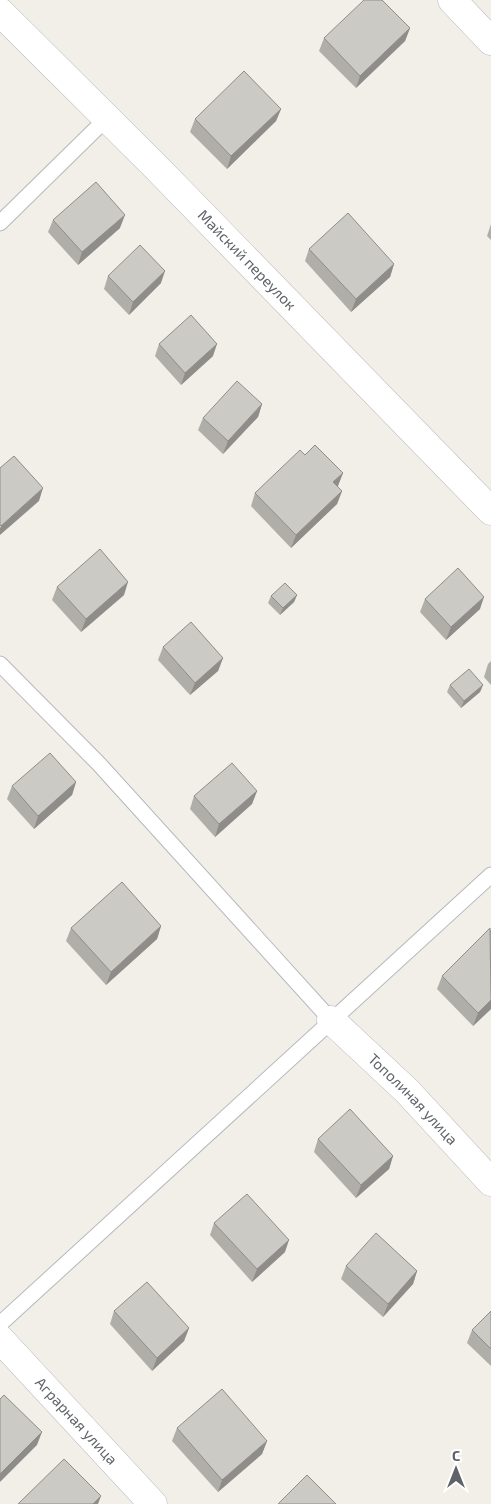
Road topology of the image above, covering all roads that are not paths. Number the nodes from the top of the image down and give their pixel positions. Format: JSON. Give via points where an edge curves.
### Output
{"nodes":[{"id":1,"x":452,"y":0,"type":"edge"},
{"id":2,"x":0,"y":12,"type":"edge"},
{"id":3,"x":491,"y":41,"type":"edge"},
{"id":4,"x":107,"y":118,"type":"junction"},
{"id":5,"x":0,"y":223,"type":"edge"},
{"id":6,"x":491,"y":511,"type":"edge"},
{"id":7,"x":0,"y":664,"type":"edge"},
{"id":8,"x":491,"y":875,"type":"edge"},
{"id":9,"x":331,"y":1020,"type":"junction"},
{"id":10,"x":491,"y":1182,"type":"edge"},
{"id":11,"x":0,"y":1324,"type":"edge"},
{"id":12,"x":0,"y":1339,"type":"edge"},
{"id":13,"x":152,"y":1504,"type":"edge"}],
"edges":[{"from":1,"to":3,"type":"street"},
{"from":2,"to":4,"type":"street","name":"Майский переулок"},
{"from":4,"to":5,"type":"lane"},
{"from":4,"to":6,"type":"street","name":"Майский переулок"},
{"from":7,"to":9,"type":"lane","via":[[99,764]]},
{"from":8,"to":9,"type":"lane"},
{"from":9,"to":10,"type":"street","name":"Тополиная улица","via":[[407,1091]]},
{"from":9,"to":11,"type":"lane"},
{"from":12,"to":13,"type":"street","name":"Аграрная улица"}]}
